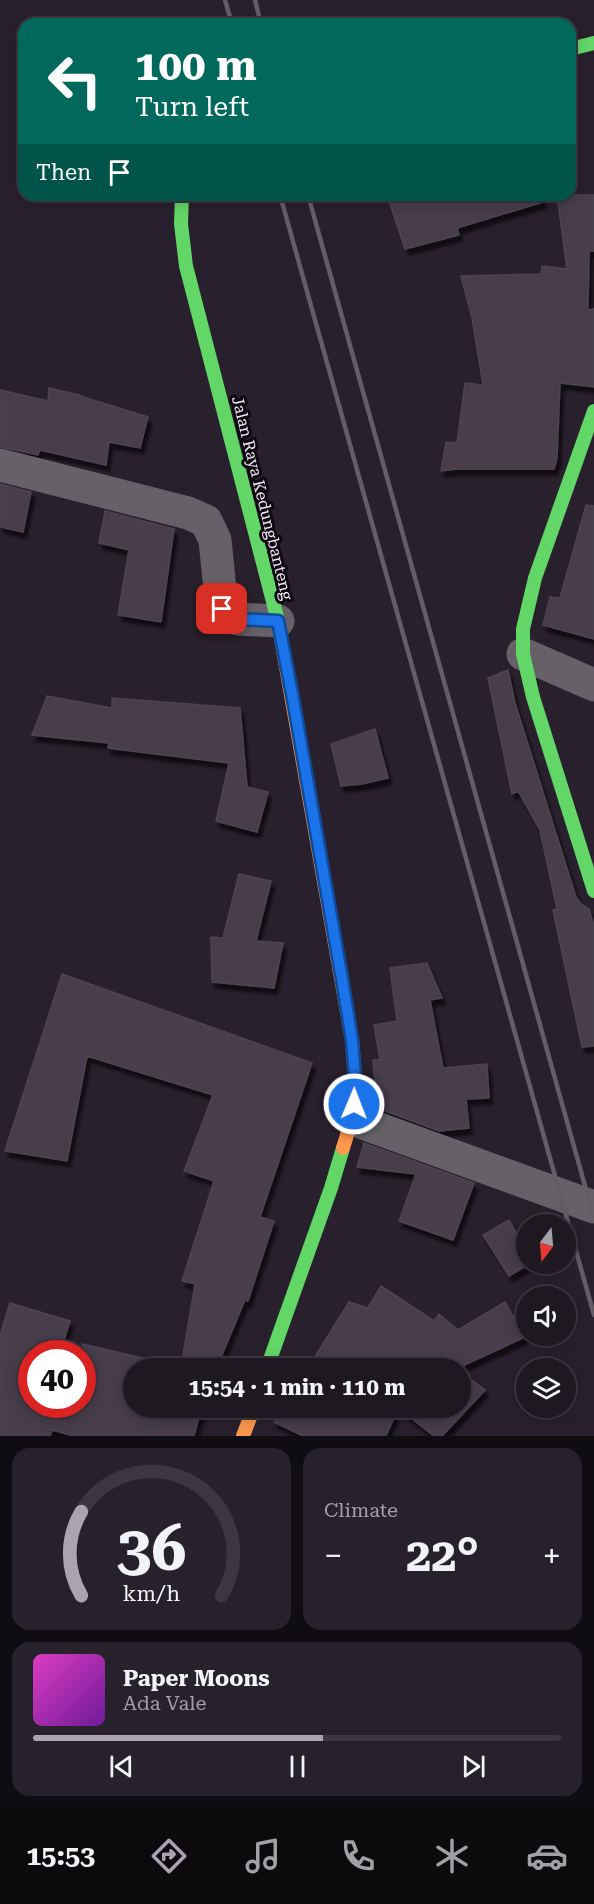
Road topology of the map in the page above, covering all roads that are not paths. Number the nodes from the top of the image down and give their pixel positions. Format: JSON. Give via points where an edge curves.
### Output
{"nodes":[{"id":1,"x":594,"y":43,"type":"edge"},
{"id":2,"x":576,"y":48,"type":"edge"},
{"id":3,"x":182,"y":201,"type":"edge"},
{"id":4,"x":594,"y":411,"type":"edge"},
{"id":5,"x":0,"y":465,"type":"edge"},
{"id":6,"x":278,"y":621,"type":"junction"},
{"id":7,"x":523,"y":654,"type":"junction"},
{"id":8,"x":594,"y":685,"type":"edge"},
{"id":9,"x":594,"y":891,"type":"edge"},
{"id":10,"x":352,"y":1119,"type":"junction"},
{"id":11,"x":594,"y":1206,"type":"edge"},
{"id":12,"x":271,"y":1358,"type":"edge"},
{"id":13,"x":250,"y":1418,"type":"edge"},
{"id":14,"x":243,"y":1436,"type":"edge"}],
"edges":[{"from":1,"to":2,"type":"street"},
{"from":3,"to":6,"type":"street","name":"Jalan Raya Kedungbanteng","via":[[186,266]]},
{"from":4,"to":7,"type":"street","via":[[535,578],[523,629]]},
{"from":5,"to":6,"type":"street","via":[[207,521],[215,540],[222,609],[237,619]]},
{"from":6,"to":10,"type":"street","name":"Jalan Raya Kedungbanteng","via":[[350,1029],[356,1090]]},
{"from":7,"to":8,"type":"street"},
{"from":7,"to":9,"type":"street"},
{"from":10,"to":11,"type":"street"},
{"from":10,"to":12,"type":"street","name":"Jalan Raya Kedungbanteng"},
{"from":13,"to":14,"type":"street"}]}
